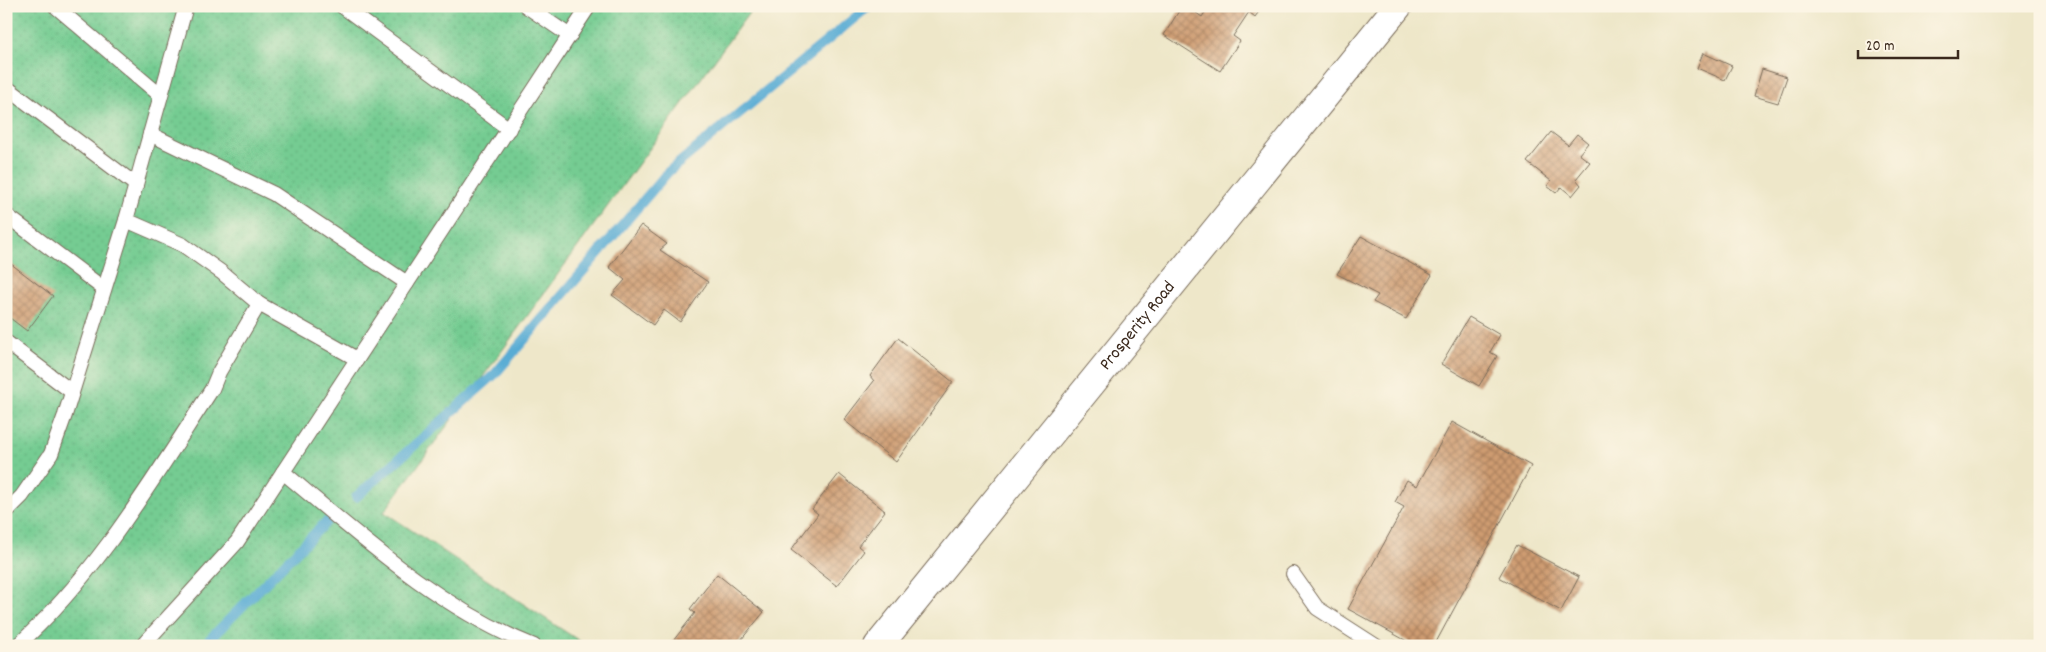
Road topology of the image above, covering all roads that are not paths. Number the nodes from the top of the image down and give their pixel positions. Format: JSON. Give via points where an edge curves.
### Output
{"nodes":[{"id":1,"x":55,"y":6,"type":"edge"},
{"id":2,"x":186,"y":6,"type":"edge"},
{"id":3,"x":342,"y":6,"type":"edge"},
{"id":4,"x":526,"y":6,"type":"edge"},
{"id":5,"x":589,"y":6,"type":"edge"},
{"id":6,"x":1398,"y":6,"type":"edge"},
{"id":7,"x":570,"y":36,"type":"junction"},
{"id":8,"x":6,"y":86,"type":"edge"},
{"id":9,"x":160,"y":96,"type":"junction"},
{"id":10,"x":509,"y":129,"type":"junction"},
{"id":11,"x":150,"y":134,"type":"junction"},
{"id":12,"x":136,"y":185,"type":"junction"},
{"id":13,"x":6,"y":215,"type":"edge"},
{"id":14,"x":126,"y":220,"type":"junction"},
{"id":15,"x":407,"y":283,"type":"junction"},
{"id":16,"x":104,"y":288,"type":"junction"},
{"id":17,"x":259,"y":304,"type":"junction"},
{"id":18,"x":6,"y":342,"type":"edge"},
{"id":19,"x":357,"y":359,"type":"junction"},
{"id":20,"x":72,"y":392,"type":"junction"},
{"id":21,"x":283,"y":472,"type":"junction"},
{"id":22,"x":6,"y":512,"type":"edge"},
{"id":23,"x":1294,"y":574,"type":"dead end"},
{"id":24,"x":17,"y":646,"type":"edge"},
{"id":25,"x":142,"y":646,"type":"edge"},
{"id":26,"x":534,"y":646,"type":"edge"},
{"id":27,"x":878,"y":646,"type":"edge"},
{"id":28,"x":1376,"y":646,"type":"edge"}],
"edges":[{"from":1,"to":9,"type":"lane"},
{"from":2,"to":9,"type":"lane"},
{"from":3,"to":10,"type":"lane"},
{"from":4,"to":7,"type":"lane"},
{"from":5,"to":7,"type":"lane"},
{"from":6,"to":27,"type":"street","name":"Prosperity Road"},
{"from":7,"to":10,"type":"lane"},
{"from":8,"to":12,"type":"lane"},
{"from":9,"to":11,"type":"lane"},
{"from":10,"to":15,"type":"lane"},
{"from":11,"to":12,"type":"lane"},
{"from":11,"to":15,"type":"lane","via":[[274,194]]},
{"from":12,"to":14,"type":"lane"},
{"from":13,"to":16,"type":"lane"},
{"from":14,"to":16,"type":"lane"},
{"from":14,"to":17,"type":"lane","via":[[183,246]]},
{"from":15,"to":19,"type":"lane"},
{"from":16,"to":20,"type":"lane"},
{"from":17,"to":19,"type":"lane"},
{"from":17,"to":24,"type":"lane","via":[[212,389],[130,514],[88,571]]},
{"from":18,"to":20,"type":"lane"},
{"from":19,"to":21,"type":"lane"},
{"from":20,"to":22,"type":"lane","via":[[51,454],[22,496]]},
{"from":21,"to":25,"type":"lane","via":[[237,542]]},
{"from":21,"to":26,"type":"lane","via":[[394,566],[455,606]]},
{"from":23,"to":28,"type":"lane","via":[[1317,608]]}]}
